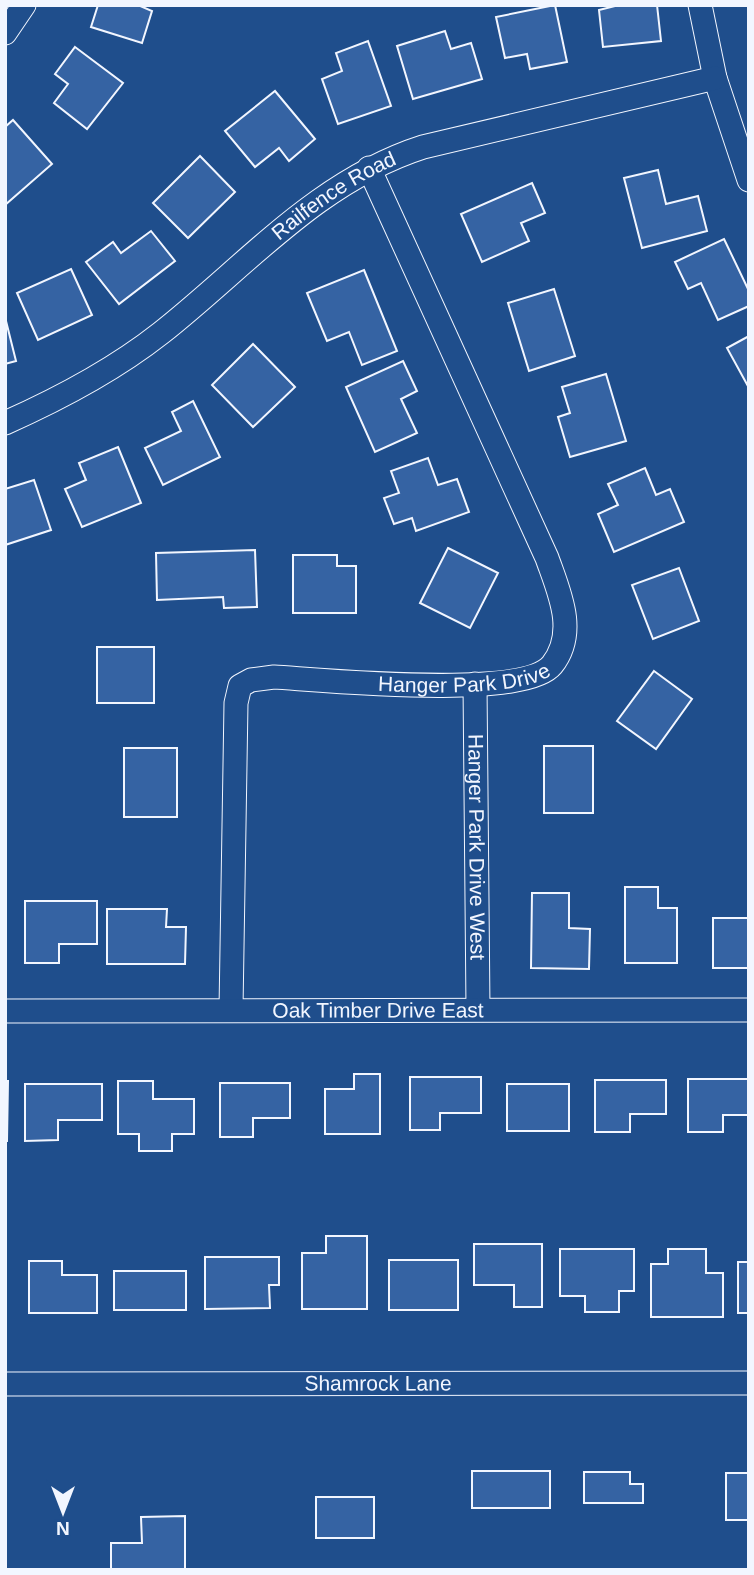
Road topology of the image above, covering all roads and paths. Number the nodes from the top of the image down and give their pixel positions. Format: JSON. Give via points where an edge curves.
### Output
{"nodes":[{"id":1,"x":24,"y":5,"type":"edge"},
{"id":2,"x":700,"y":5,"type":"edge"},
{"id":3,"x":5,"y":33,"type":"edge"},
{"id":4,"x":715,"y":78,"type":"junction"},
{"id":5,"x":369,"y":168,"type":"junction"},
{"id":6,"x":749,"y":180,"type":"edge"},
{"id":7,"x":5,"y":423,"type":"edge"},
{"id":8,"x":474,"y":684,"type":"junction"},
{"id":9,"x":231,"y":1009,"type":"junction"},
{"id":10,"x":478,"y":1009,"type":"junction"},
{"id":11,"x":749,"y":1010,"type":"edge"},
{"id":12,"x":5,"y":1011,"type":"edge"},
{"id":13,"x":749,"y":1383,"type":"edge"},
{"id":14,"x":5,"y":1384,"type":"edge"}],
"edges":[{"from":1,"to":3,"type":"street"},
{"from":2,"to":4,"type":"street"},
{"from":4,"to":5,"type":"street","name":"Railfence Road","via":[[423,147]]},
{"from":4,"to":6,"type":"street"},
{"from":5,"to":7,"type":"street","name":"Railfence Road","via":[[299,214],[160,334],[58,399]]},
{"from":5,"to":8,"type":"street","name":"Hanger Park Drive","via":[[547,558],[564,606],[563,644],[542,675]]},
{"from":8,"to":9,"type":"street","name":"Hanger Park Drive","via":[[274,677],[240,686],[236,703]]},
{"from":8,"to":10,"type":"street","name":"Hanger Park Drive West"},
{"from":9,"to":10,"type":"street","name":"Oak Timber Drive East"},
{"from":9,"to":12,"type":"street","name":"Oak Timber Drive East"},
{"from":10,"to":11,"type":"street","name":"Oak Timber Drive East"},
{"from":13,"to":14,"type":"street","name":"Shamrock Lane"}]}
